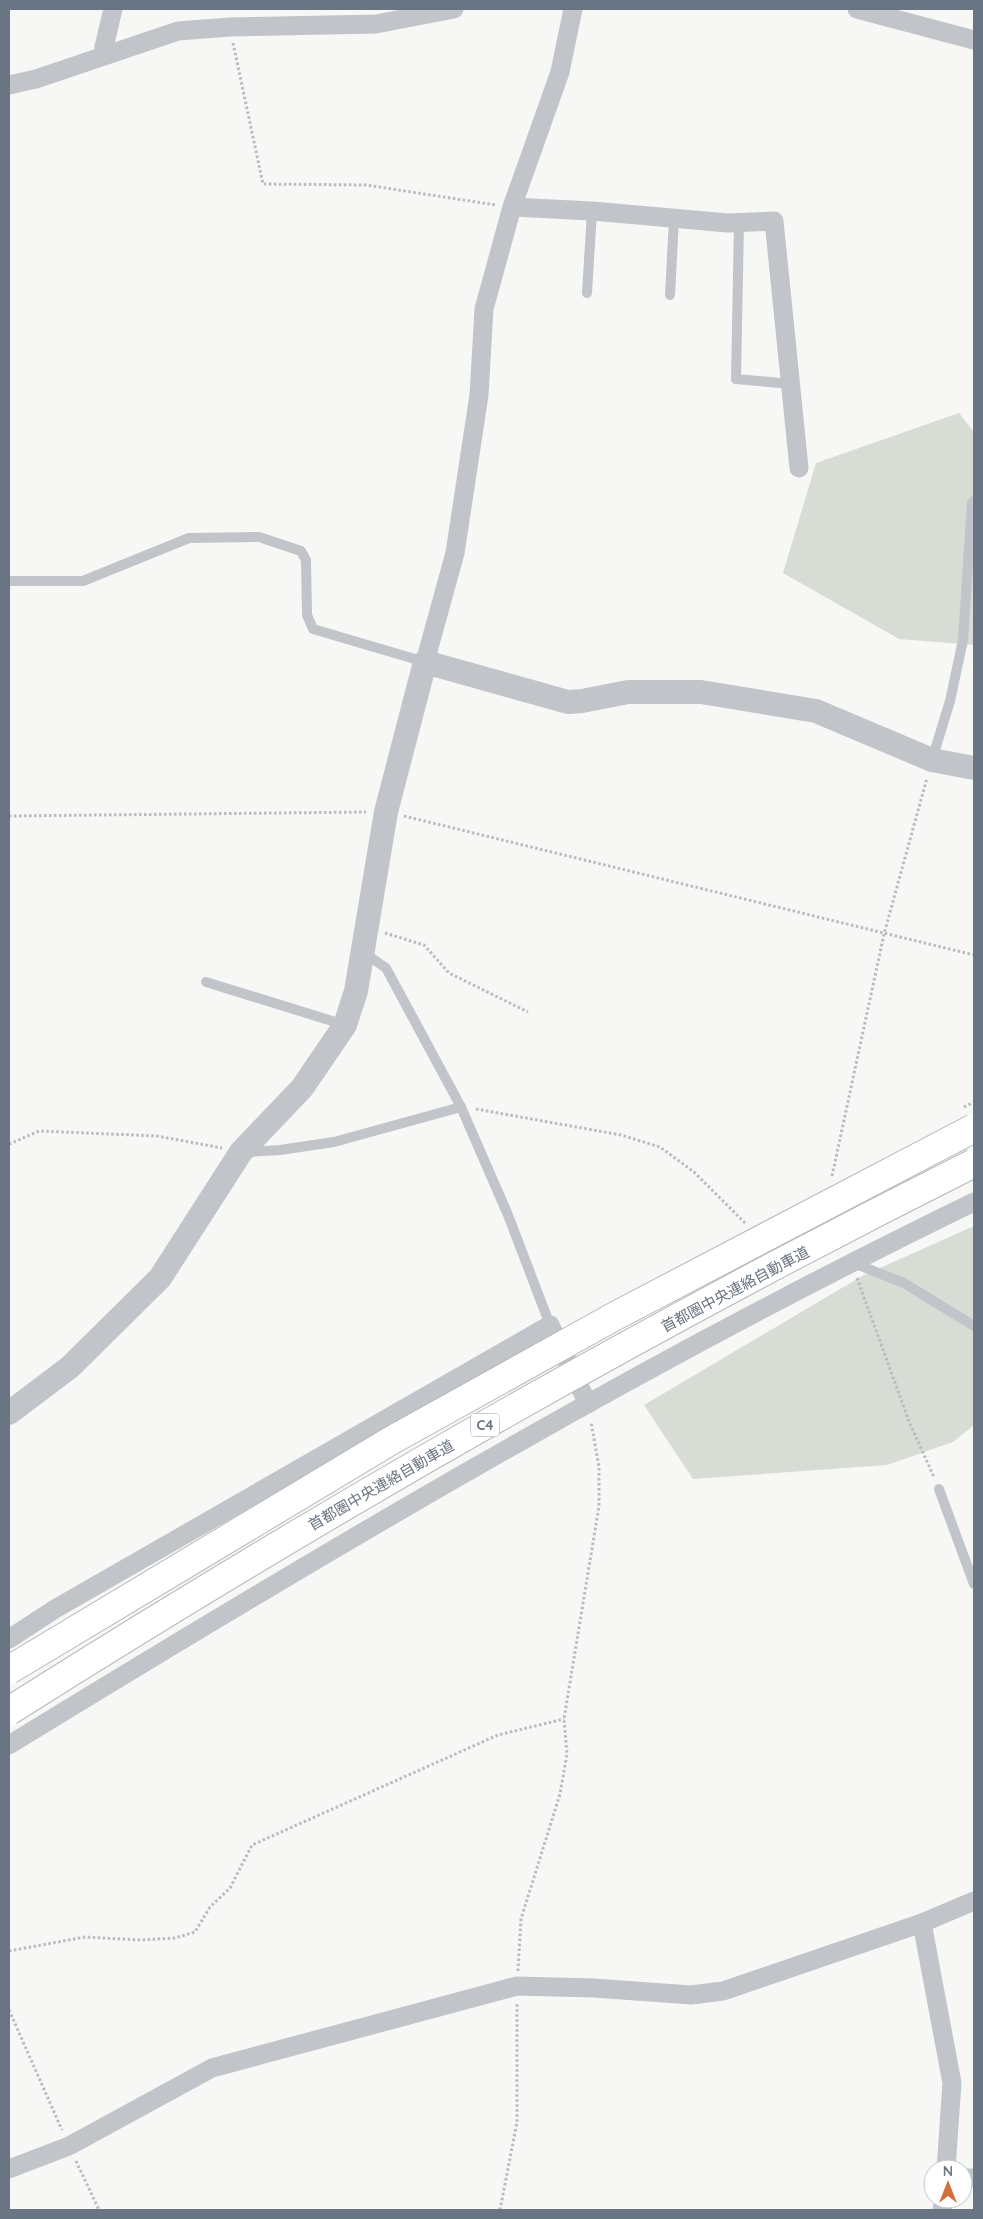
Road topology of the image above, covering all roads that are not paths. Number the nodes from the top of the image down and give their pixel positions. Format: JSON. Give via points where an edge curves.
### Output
{"nodes":[{"id":1,"x":114,"y":9,"type":"edge"},
{"id":2,"x":454,"y":9,"type":"edge"},
{"id":3,"x":573,"y":9,"type":"edge"},
{"id":4,"x":857,"y":9,"type":"edge"},
{"id":5,"x":974,"y":40,"type":"edge"},
{"id":6,"x":106,"y":55,"type":"junction"},
{"id":7,"x":9,"y":85,"type":"edge"},
{"id":8,"x":512,"y":207,"type":"junction"},
{"id":9,"x":592,"y":211,"type":"junction"},
{"id":10,"x":674,"y":218,"type":"junction"},
{"id":11,"x":739,"y":223,"type":"junction"},
{"id":12,"x":587,"y":293,"type":"dead end"},
{"id":13,"x":670,"y":295,"type":"dead end"},
{"id":14,"x":791,"y":384,"type":"junction"},
{"id":15,"x":799,"y":468,"type":"dead end"},
{"id":16,"x":974,"y":501,"type":"edge"},
{"id":17,"x":9,"y":581,"type":"edge"},
{"id":18,"x":425,"y":662,"type":"junction"},
{"id":19,"x":932,"y":760,"type":"junction"},
{"id":20,"x":974,"y":768,"type":"edge"},
{"id":21,"x":364,"y":952,"type":"junction"},
{"id":22,"x":206,"y":982,"type":"dead end"},
{"id":23,"x":345,"y":1025,"type":"junction"},
{"id":24,"x":461,"y":1107,"type":"junction"},
{"id":25,"x":974,"y":1128,"type":"edge"},
{"id":26,"x":241,"y":1152,"type":"junction"},
{"id":27,"x":974,"y":1163,"type":"edge"},
{"id":28,"x":974,"y":1202,"type":"edge"},
{"id":29,"x":850,"y":1262,"type":"junction"},
{"id":30,"x":550,"y":1325,"type":"junction"},
{"id":31,"x":974,"y":1326,"type":"edge"},
{"id":32,"x":588,"y":1404,"type":"junction"},
{"id":33,"x":9,"y":1413,"type":"edge"},
{"id":34,"x":939,"y":1489,"type":"road end"},
{"id":35,"x":974,"y":1584,"type":"edge"},
{"id":36,"x":9,"y":1639,"type":"edge"},
{"id":37,"x":9,"y":1670,"type":"edge"},
{"id":38,"x":9,"y":1711,"type":"edge"},
{"id":39,"x":9,"y":1746,"type":"edge"},
{"id":40,"x":974,"y":1901,"type":"edge"},
{"id":41,"x":922,"y":1923,"type":"junction"},
{"id":42,"x":947,"y":2159,"type":"edge"},
{"id":43,"x":9,"y":2169,"type":"edge"}],
"edges":[{"from":1,"to":6,"type":"street","via":[[104,47]]},
{"from":2,"to":6,"type":"street","via":[[376,24],[178,31]]},
{"from":3,"to":8,"type":"street","via":[[560,72]]},
{"from":4,"to":5,"type":"street"},
{"from":6,"to":7,"type":"street"},
{"from":8,"to":9,"type":"street"},
{"from":8,"to":18,"type":"street","via":[[484,309],[479,395],[455,553]]},
{"from":9,"to":10,"type":"street"},
{"from":9,"to":12,"type":"lane"},
{"from":10,"to":11,"type":"street"},
{"from":10,"to":13,"type":"lane"},
{"from":11,"to":14,"type":"street","via":[[774,221]]},
{"from":11,"to":14,"type":"lane","via":[[736,379]]},
{"from":14,"to":15,"type":"street"},
{"from":16,"to":19,"type":"lane","via":[[966,570],[964,640]]},
{"from":17,"to":18,"type":"lane","via":[[83,581],[189,538],[259,537],[301,551],[306,560],[307,615],[313,629]]},
{"from":18,"to":19,"type":"street","via":[[568,702],[628,692],[701,692],[816,711]]},
{"from":18,"to":21,"type":"street","via":[[386,812],[365,927]]},
{"from":19,"to":20,"type":"street"},
{"from":21,"to":23,"type":"street"},
{"from":21,"to":24,"type":"lane","via":[[386,968]]},
{"from":22,"to":23,"type":"lane"},
{"from":23,"to":26,"type":"street","via":[[302,1088]]},
{"from":24,"to":26,"type":"lane","via":[[334,1142]]},
{"from":24,"to":30,"type":"lane","via":[[508,1215]]},
{"from":25,"to":37,"type":"highway","name":"首都圏中央連絡自動車道","number":"C4","bridge":true,"via":[[617,1315],[392,1440]]},
{"from":26,"to":33,"type":"street","via":[[160,1278],[70,1367]]},
{"from":27,"to":38,"type":"highway","name":"首都圏中央連絡自動車道","number":"C4","bridge":true,"via":[[407,1468],[184,1600]]},
{"from":28,"to":29,"type":"street"},
{"from":29,"to":31,"type":"lane","via":[[904,1283]]},
{"from":29,"to":32,"type":"street"},
{"from":30,"to":32,"type":"street"},
{"from":30,"to":36,"type":"street","via":[[63,1604]]},
{"from":32,"to":39,"type":"street","via":[[282,1578]]},
{"from":34,"to":35,"type":"lane"},
{"from":40,"to":41,"type":"street"},
{"from":41,"to":42,"type":"street","via":[[952,2083]]},
{"from":41,"to":43,"type":"street","via":[[723,1991],[691,1994],[518,1986],[212,2068],[69,2146]]}]}
